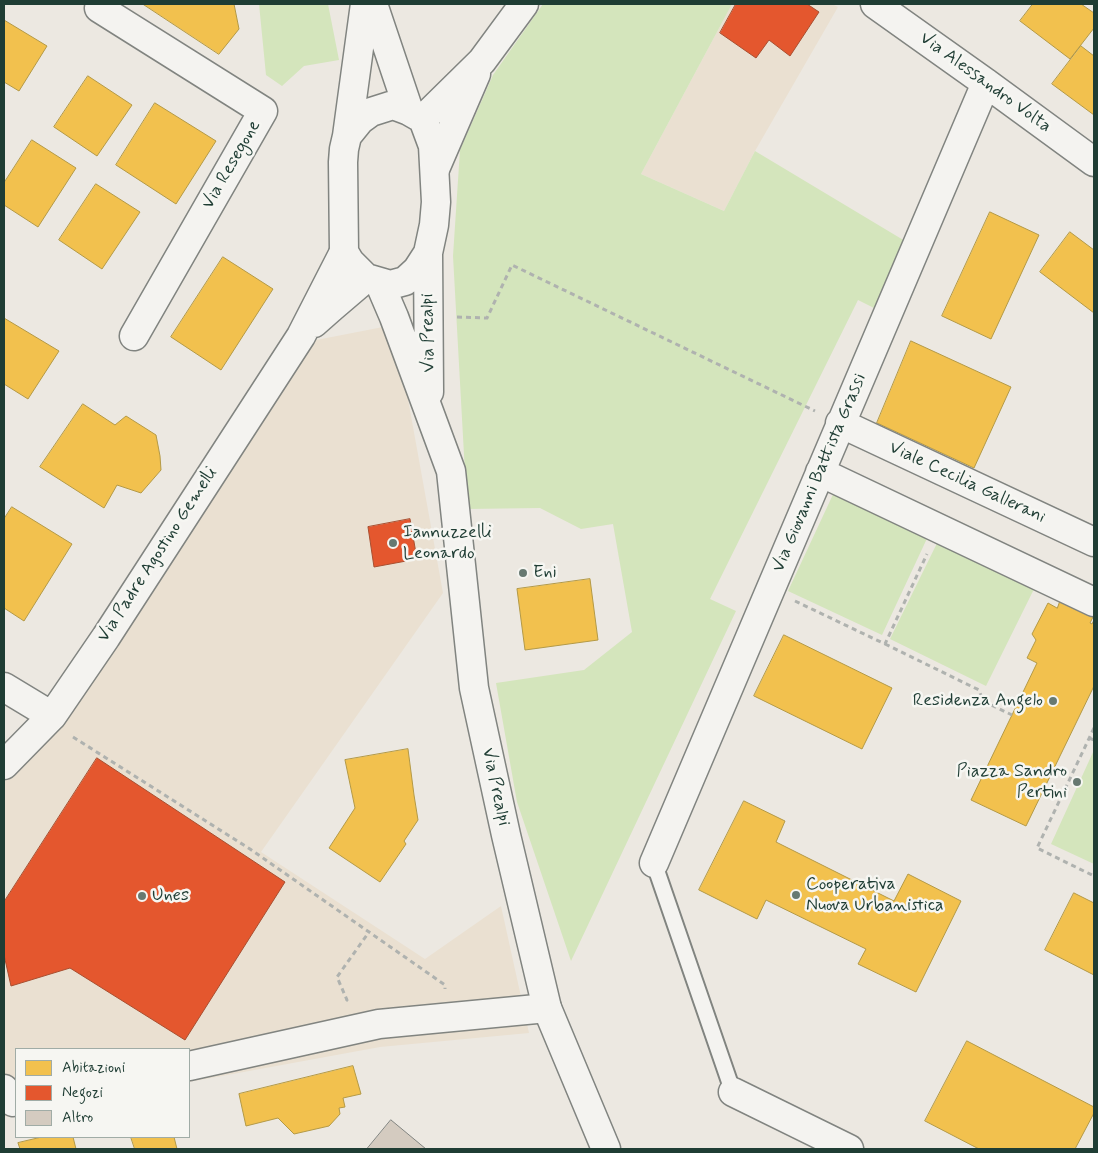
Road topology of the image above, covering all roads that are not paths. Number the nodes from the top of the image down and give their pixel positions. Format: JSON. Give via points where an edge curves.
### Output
{"nodes":[{"id":1,"x":365,"y":4,"type":"edge"},
{"id":2,"x":373,"y":4,"type":"edge"},
{"id":3,"x":524,"y":4,"type":"edge"},
{"id":4,"x":875,"y":4,"type":"edge"},
{"id":5,"x":99,"y":8,"type":"dead end"},
{"id":6,"x":482,"y":61,"type":"junction"},
{"id":7,"x":986,"y":83,"type":"junction"},
{"id":8,"x":416,"y":115,"type":"junction"},
{"id":9,"x":347,"y":136,"type":"junction"},
{"id":10,"x":1094,"y":162,"type":"edge"},
{"id":11,"x":435,"y":169,"type":"junction"},
{"id":12,"x":344,"y":252,"type":"junction"},
{"id":13,"x":428,"y":253,"type":"junction"},
{"id":14,"x":372,"y":280,"type":"junction"},
{"id":15,"x":134,"y":336,"type":"dead end"},
{"id":16,"x":301,"y":336,"type":"junction"},
{"id":17,"x":430,"y":414,"type":"junction"},
{"id":18,"x":840,"y":424,"type":"junction"},
{"id":19,"x":820,"y":472,"type":"junction"},
{"id":20,"x":1094,"y":542,"type":"edge"},
{"id":21,"x":1094,"y":602,"type":"edge"},
{"id":22,"x":4,"y":688,"type":"edge"},
{"id":23,"x":50,"y":718,"type":"junction"},
{"id":24,"x":4,"y":765,"type":"edge"},
{"id":25,"x":654,"y":863,"type":"joint"},
{"id":26,"x":546,"y":1008,"type":"junction"},
{"id":27,"x":190,"y":1066,"type":"edge"},
{"id":28,"x":733,"y":1092,"type":"joint"},
{"id":29,"x":606,"y":1149,"type":"edge"},
{"id":30,"x":849,"y":1149,"type":"edge"}],
"edges":[{"from":1,"to":9,"type":"street"},
{"from":2,"to":8,"type":"street"},
{"from":3,"to":6,"type":"street"},
{"from":4,"to":7,"type":"street","name":"Via Alessandro Volta"},
{"from":5,"to":15,"type":"street","name":"Via Resegone","via":[[263,111]]},
{"from":6,"to":8,"type":"street"},
{"from":6,"to":11,"type":"street"},
{"from":7,"to":10,"type":"street","name":"Via Alessandro Volta"},
{"from":7,"to":18,"type":"street","name":"Via Giovanni Battista Grassi"},
{"from":8,"to":9,"type":"street","via":[[393,105],[370,112]]},
{"from":8,"to":11,"type":"street","via":[[433,146]]},
{"from":9,"to":12,"type":"street","via":[[343,162]]},
{"from":11,"to":13,"type":"street","via":[[436,202]]},
{"from":12,"to":14,"type":"street","name":"Via Prealpi","via":[[350,262]]},
{"from":12,"to":16,"type":"street","name":"Via Padre Agostino Gemelli"},
{"from":13,"to":14,"type":"street","via":[[417,270],[404,281],[390,285]]},
{"from":13,"to":17,"type":"street","name":"Via Prealpi"},
{"from":14,"to":16,"type":"street","name":"Via Padre Agostino Gemelli","via":[[331,308]]},
{"from":14,"to":17,"type":"street","name":"Via Prealpi","via":[[394,317]]},
{"from":16,"to":23,"type":"street","name":"Via Padre Agostino Gemelli"},
{"from":17,"to":26,"type":"street","name":"Via Prealpi","via":[[451,471],[474,688]]},
{"from":18,"to":19,"type":"street","name":"Via Giovanni Battista Grassi"},
{"from":18,"to":20,"type":"street","name":"Viale Cecilia Gallerani"},
{"from":19,"to":21,"type":"street"},
{"from":19,"to":25,"type":"street","name":"Via Giovanni Battista Grassi"},
{"from":22,"to":23,"type":"street"},
{"from":23,"to":24,"type":"street","name":"Via Padre Agostino Gemelli"},
{"from":25,"to":28,"type":"lane"},
{"from":26,"to":27,"type":"street","via":[[379,1024]]},
{"from":26,"to":29,"type":"street","name":"Via Prealpi"},
{"from":28,"to":30,"type":"street"}]}
